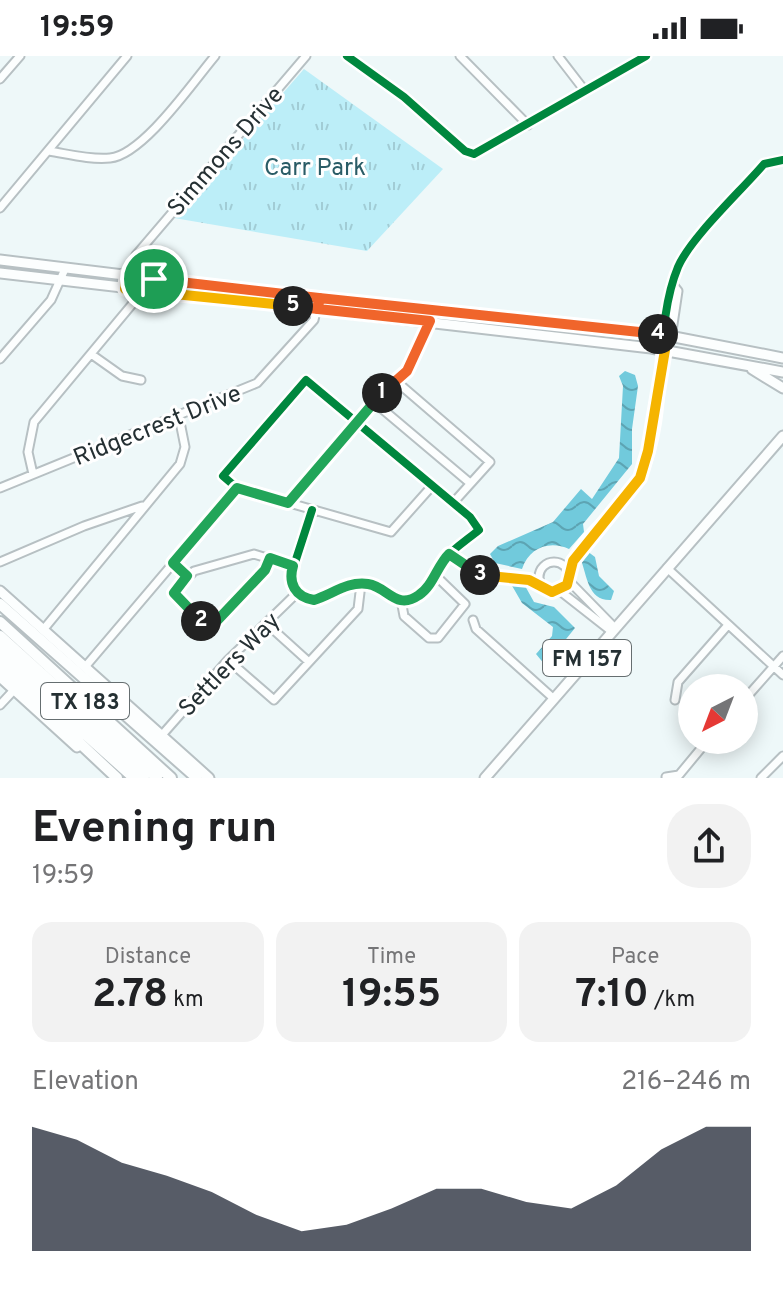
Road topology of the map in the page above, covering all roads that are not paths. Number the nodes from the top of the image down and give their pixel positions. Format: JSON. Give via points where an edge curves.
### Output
{"nodes":[{"id":1,"x":20,"y":56,"type":"edge"},
{"id":2,"x":127,"y":56,"type":"edge"},
{"id":3,"x":215,"y":56,"type":"edge"},
{"id":4,"x":306,"y":56,"type":"edge"},
{"id":5,"x":347,"y":56,"type":"edge"},
{"id":6,"x":460,"y":56,"type":"edge"},
{"id":7,"x":558,"y":56,"type":"edge"},
{"id":8,"x":646,"y":56,"type":"edge"},
{"id":9,"x":0,"y":79,"type":"edge"},
{"id":10,"x":585,"y":91,"type":"junction"},
{"id":11,"x":528,"y":125,"type":"junction"},
{"id":12,"x":49,"y":151,"type":"junction"},
{"id":13,"x":783,"y":160,"type":"edge"},
{"id":14,"x":0,"y":208,"type":"edge"},
{"id":15,"x":0,"y":260,"type":"edge"},
{"id":16,"x":0,"y":273,"type":"edge"},
{"id":17,"x":64,"y":274,"type":"junction"},
{"id":18,"x":127,"y":274,"type":"junction"},
{"id":19,"x":125,"y":289,"type":"junction"},
{"id":20,"x":144,"y":290,"type":"junction"},
{"id":21,"x":319,"y":298,"type":"junction"},
{"id":22,"x":318,"y":309,"type":"junction"},
{"id":23,"x":433,"y":317,"type":"junction"},
{"id":24,"x":668,"y":336,"type":"junction"},
{"id":25,"x":665,"y":350,"type":"junction"},
{"id":26,"x":91,"y":354,"type":"junction"},
{"id":27,"x":783,"y":357,"type":"edge"},
{"id":28,"x":0,"y":359,"type":"edge"},
{"id":29,"x":730,"y":361,"type":"junction"},
{"id":30,"x":783,"y":372,"type":"edge"},
{"id":31,"x":141,"y":380,"type":"dead end"},
{"id":32,"x":397,"y":382,"type":"junction"},
{"id":33,"x":783,"y":388,"type":"edge"},
{"id":34,"x":374,"y":402,"type":"junction"},
{"id":35,"x":179,"y":417,"type":"junction"},
{"id":36,"x":357,"y":422,"type":"junction"},
{"id":37,"x":783,"y":427,"type":"edge"},
{"id":38,"x":780,"y":440,"type":"edge"},
{"id":39,"x":33,"y":474,"type":"junction"},
{"id":40,"x":470,"y":483,"type":"junction"},
{"id":41,"x":432,"y":486,"type":"junction"},
{"id":42,"x":0,"y":488,"type":"edge"},
{"id":43,"x":234,"y":492,"type":"junction"},
{"id":44,"x":288,"y":503,"type":"junction"},
{"id":45,"x":453,"y":503,"type":"junction"},
{"id":46,"x":144,"y":506,"type":"junction"},
{"id":47,"x":312,"y":510,"type":"junction"},
{"id":48,"x":583,"y":545,"type":"junction"},
{"id":49,"x":449,"y":554,"type":"junction"},
{"id":50,"x":270,"y":558,"type":"junction"},
{"id":51,"x":0,"y":562,"type":"edge"},
{"id":52,"x":173,"y":563,"type":"junction"},
{"id":53,"x":558,"y":563,"type":"junction"},
{"id":54,"x":293,"y":566,"type":"junction"},
{"id":55,"x":667,"y":568,"type":"junction"},
{"id":56,"x":540,"y":571,"type":"junction"},
{"id":57,"x":434,"y":574,"type":"junction"},
{"id":58,"x":187,"y":576,"type":"junction"},
{"id":59,"x":569,"y":576,"type":"junction"},
{"id":60,"x":510,"y":577,"type":"junction"},
{"id":61,"x":361,"y":584,"type":"junction"},
{"id":62,"x":541,"y":585,"type":"junction"},
{"id":63,"x":0,"y":591,"type":"edge"},
{"id":64,"x":560,"y":591,"type":"junction"},
{"id":65,"x":297,"y":593,"type":"junction"},
{"id":66,"x":401,"y":600,"type":"junction"},
{"id":67,"x":0,"y":604,"type":"edge"},
{"id":68,"x":473,"y":620,"type":"dead end"},
{"id":69,"x":0,"y":622,"type":"edge"},
{"id":70,"x":267,"y":624,"type":"junction"},
{"id":71,"x":728,"y":625,"type":"junction"},
{"id":72,"x":612,"y":629,"type":"junction"},
{"id":73,"x":43,"y":630,"type":"junction"},
{"id":74,"x":0,"y":636,"type":"edge"},
{"id":75,"x":0,"y":647,"type":"edge"},
{"id":76,"x":783,"y":656,"type":"edge"},
{"id":77,"x":0,"y":658,"type":"edge"},
{"id":78,"x":228,"y":660,"type":"junction"},
{"id":79,"x":309,"y":662,"type":"junction"},
{"id":80,"x":774,"y":666,"type":"junction"},
{"id":81,"x":85,"y":667,"type":"junction"},
{"id":82,"x":0,"y":668,"type":"edge"},
{"id":83,"x":783,"y":675,"type":"edge"},
{"id":84,"x":0,"y":677,"type":"edge"},
{"id":85,"x":758,"y":684,"type":"edge"},
{"id":86,"x":14,"y":690,"type":"junction"},
{"id":87,"x":553,"y":698,"type":"junction"},
{"id":88,"x":675,"y":700,"type":"dead end"},
{"id":89,"x":0,"y":705,"type":"edge"},
{"id":90,"x":162,"y":735,"type":"junction"},
{"id":91,"x":696,"y":754,"type":"edge"},
{"id":92,"x":783,"y":756,"type":"edge"},
{"id":93,"x":666,"y":777,"type":"edge"},
{"id":94,"x":111,"y":778,"type":"edge"},
{"id":95,"x":117,"y":778,"type":"edge"},
{"id":96,"x":134,"y":778,"type":"edge"},
{"id":97,"x":146,"y":778,"type":"edge"},
{"id":98,"x":157,"y":778,"type":"edge"},
{"id":99,"x":171,"y":778,"type":"edge"},
{"id":100,"x":197,"y":778,"type":"edge"},
{"id":101,"x":209,"y":778,"type":"edge"},
{"id":102,"x":485,"y":778,"type":"edge"},
{"id":103,"x":761,"y":778,"type":"edge"}],
"edges":[{"from":1,"to":9,"type":"street"},
{"from":2,"to":12,"type":"street"},
{"from":3,"to":12,"type":"street","via":[[146,137],[124,155],[108,159]]},
{"from":4,"to":18,"type":"street","name":"Simmons Drive","via":[[136,255]]},
{"from":5,"to":11,"type":"street","via":[[468,153],[479,153]]},
{"from":6,"to":11,"type":"street"},
{"from":7,"to":10,"type":"street"},
{"from":8,"to":10,"type":"street"},
{"from":10,"to":11,"type":"street"},
{"from":12,"to":14,"type":"street"},
{"from":13,"to":24,"type":"street","via":[[764,164],[686,254],[677,271]]},
{"from":15,"to":17,"type":"main road"},
{"from":16,"to":17,"type":"main road"},
{"from":17,"to":18,"type":"main road"},
{"from":17,"to":19,"type":"main road"},
{"from":17,"to":28,"type":"street","via":[[51,300]]},
{"from":18,"to":19,"type":"street","name":"Simmons Drive"},
{"from":18,"to":21,"type":"main road"},
{"from":19,"to":20,"type":"main road"},
{"from":20,"to":22,"type":"main road"},
{"from":20,"to":26,"type":"street"},
{"from":21,"to":22,"type":"street"},
{"from":21,"to":23,"type":"main road"},
{"from":22,"to":23,"type":"main road"},
{"from":22,"to":35,"type":"street","name":"Ridgecrest Drive","via":[[257,383]]},
{"from":23,"to":24,"type":"main road"},
{"from":23,"to":25,"type":"main road"},
{"from":23,"to":32,"type":"street","via":[[411,365]]},
{"from":24,"to":25,"type":"street"},
{"from":24,"to":27,"type":"main road"},
{"from":25,"to":29,"type":"main road"},
{"from":25,"to":48,"type":"street","via":[[648,451],[633,487]]},
{"from":26,"to":31,"type":"street","via":[[122,376]]},
{"from":26,"to":39,"type":"street","via":[[31,428],[28,452]]},
{"from":29,"to":30,"type":"main road"},
{"from":29,"to":33,"type":"main road"},
{"from":32,"to":34,"type":"street"},
{"from":32,"to":40,"type":"street","via":[[490,462]]},
{"from":34,"to":36,"type":"street"},
{"from":34,"to":40,"type":"street"},
{"from":35,"to":39,"type":"street","name":"Ridgecrest Drive"},
{"from":35,"to":46,"type":"street","via":[[183,458]]},
{"from":36,"to":41,"type":"street"},
{"from":36,"to":43,"type":"street","via":[[310,381],[301,383],[223,476]]},
{"from":36,"to":44,"type":"street"},
{"from":37,"to":38,"type":"main road"},
{"from":38,"to":55,"type":"main road","number":"FM 157"},
{"from":39,"to":42,"type":"street","name":"Ridgecrest Drive"},
{"from":40,"to":45,"type":"street"},
{"from":41,"to":45,"type":"street"},
{"from":41,"to":47,"type":"street","via":[[391,532]]},
{"from":43,"to":44,"type":"street"},
{"from":43,"to":52,"type":"street"},
{"from":44,"to":47,"type":"street"},
{"from":45,"to":49,"type":"street","via":[[479,530]]},
{"from":46,"to":51,"type":"street"},
{"from":46,"to":73,"type":"street"},
{"from":47,"to":54,"type":"street"},
{"from":48,"to":53,"type":"street"},
{"from":48,"to":59,"type":"street"},
{"from":49,"to":57,"type":"street"},
{"from":49,"to":60,"type":"street","via":[[469,571]]},
{"from":50,"to":54,"type":"street"},
{"from":50,"to":58,"type":"street","via":[[254,554]]},
{"from":50,"to":58,"type":"street","via":[[212,626],[174,593]]},
{"from":52,"to":58,"type":"street"},
{"from":52,"to":81,"type":"street"},
{"from":53,"to":56,"type":"street"},
{"from":53,"to":59,"type":"street"},
{"from":54,"to":65,"type":"street","via":[[290,578]]},
{"from":55,"to":71,"type":"street"},
{"from":55,"to":72,"type":"main road","number":"FM 157"},
{"from":56,"to":60,"type":"street"},
{"from":56,"to":62,"type":"street"},
{"from":57,"to":66,"type":"street","via":[[421,594]]},
{"from":57,"to":66,"type":"street","via":[[465,604],[435,639],[407,619]]},
{"from":59,"to":64,"type":"street"},
{"from":59,"to":72,"type":"street"},
{"from":60,"to":62,"type":"street"},
{"from":61,"to":65,"type":"street","via":[[314,600]]},
{"from":61,"to":66,"type":"street"},
{"from":61,"to":79,"type":"street","via":[[358,609]]},
{"from":62,"to":64,"type":"street"},
{"from":63,"to":73,"type":"main road"},
{"from":64,"to":72,"type":"street"},
{"from":65,"to":70,"type":"street","name":"Settlers Way"},
{"from":67,"to":100,"type":"highway"},
{"from":68,"to":87,"type":"street","via":[[476,629]]},
{"from":69,"to":99,"type":"highway","number":"TX 183"},
{"from":70,"to":78,"type":"street","name":"Settlers Way"},
{"from":70,"to":79,"type":"street"},
{"from":71,"to":80,"type":"street"},
{"from":71,"to":88,"type":"street","via":[[678,682]]},
{"from":72,"to":87,"type":"main road","number":"FM 157"},
{"from":73,"to":81,"type":"main road"},
{"from":74,"to":98,"type":"highway"},
{"from":75,"to":97,"type":"highway"},
{"from":76,"to":80,"type":"street"},
{"from":77,"to":96,"type":"highway","number":"TX 183"},
{"from":78,"to":79,"type":"street","via":[[274,700]]},
{"from":78,"to":90,"type":"street","name":"Settlers Way"},
{"from":80,"to":83,"type":"street"},
{"from":80,"to":85,"type":"street"},
{"from":81,"to":90,"type":"main road"},
{"from":82,"to":95,"type":"highway"},
{"from":84,"to":86,"type":"main road"},
{"from":86,"to":89,"type":"street"},
{"from":86,"to":94,"type":"main road"},
{"from":87,"to":102,"type":"main road","number":"FM 157"},
{"from":90,"to":101,"type":"main road"},
{"from":91,"to":93,"type":"street","via":[[679,775]]},
{"from":92,"to":103,"type":"street"}]}
